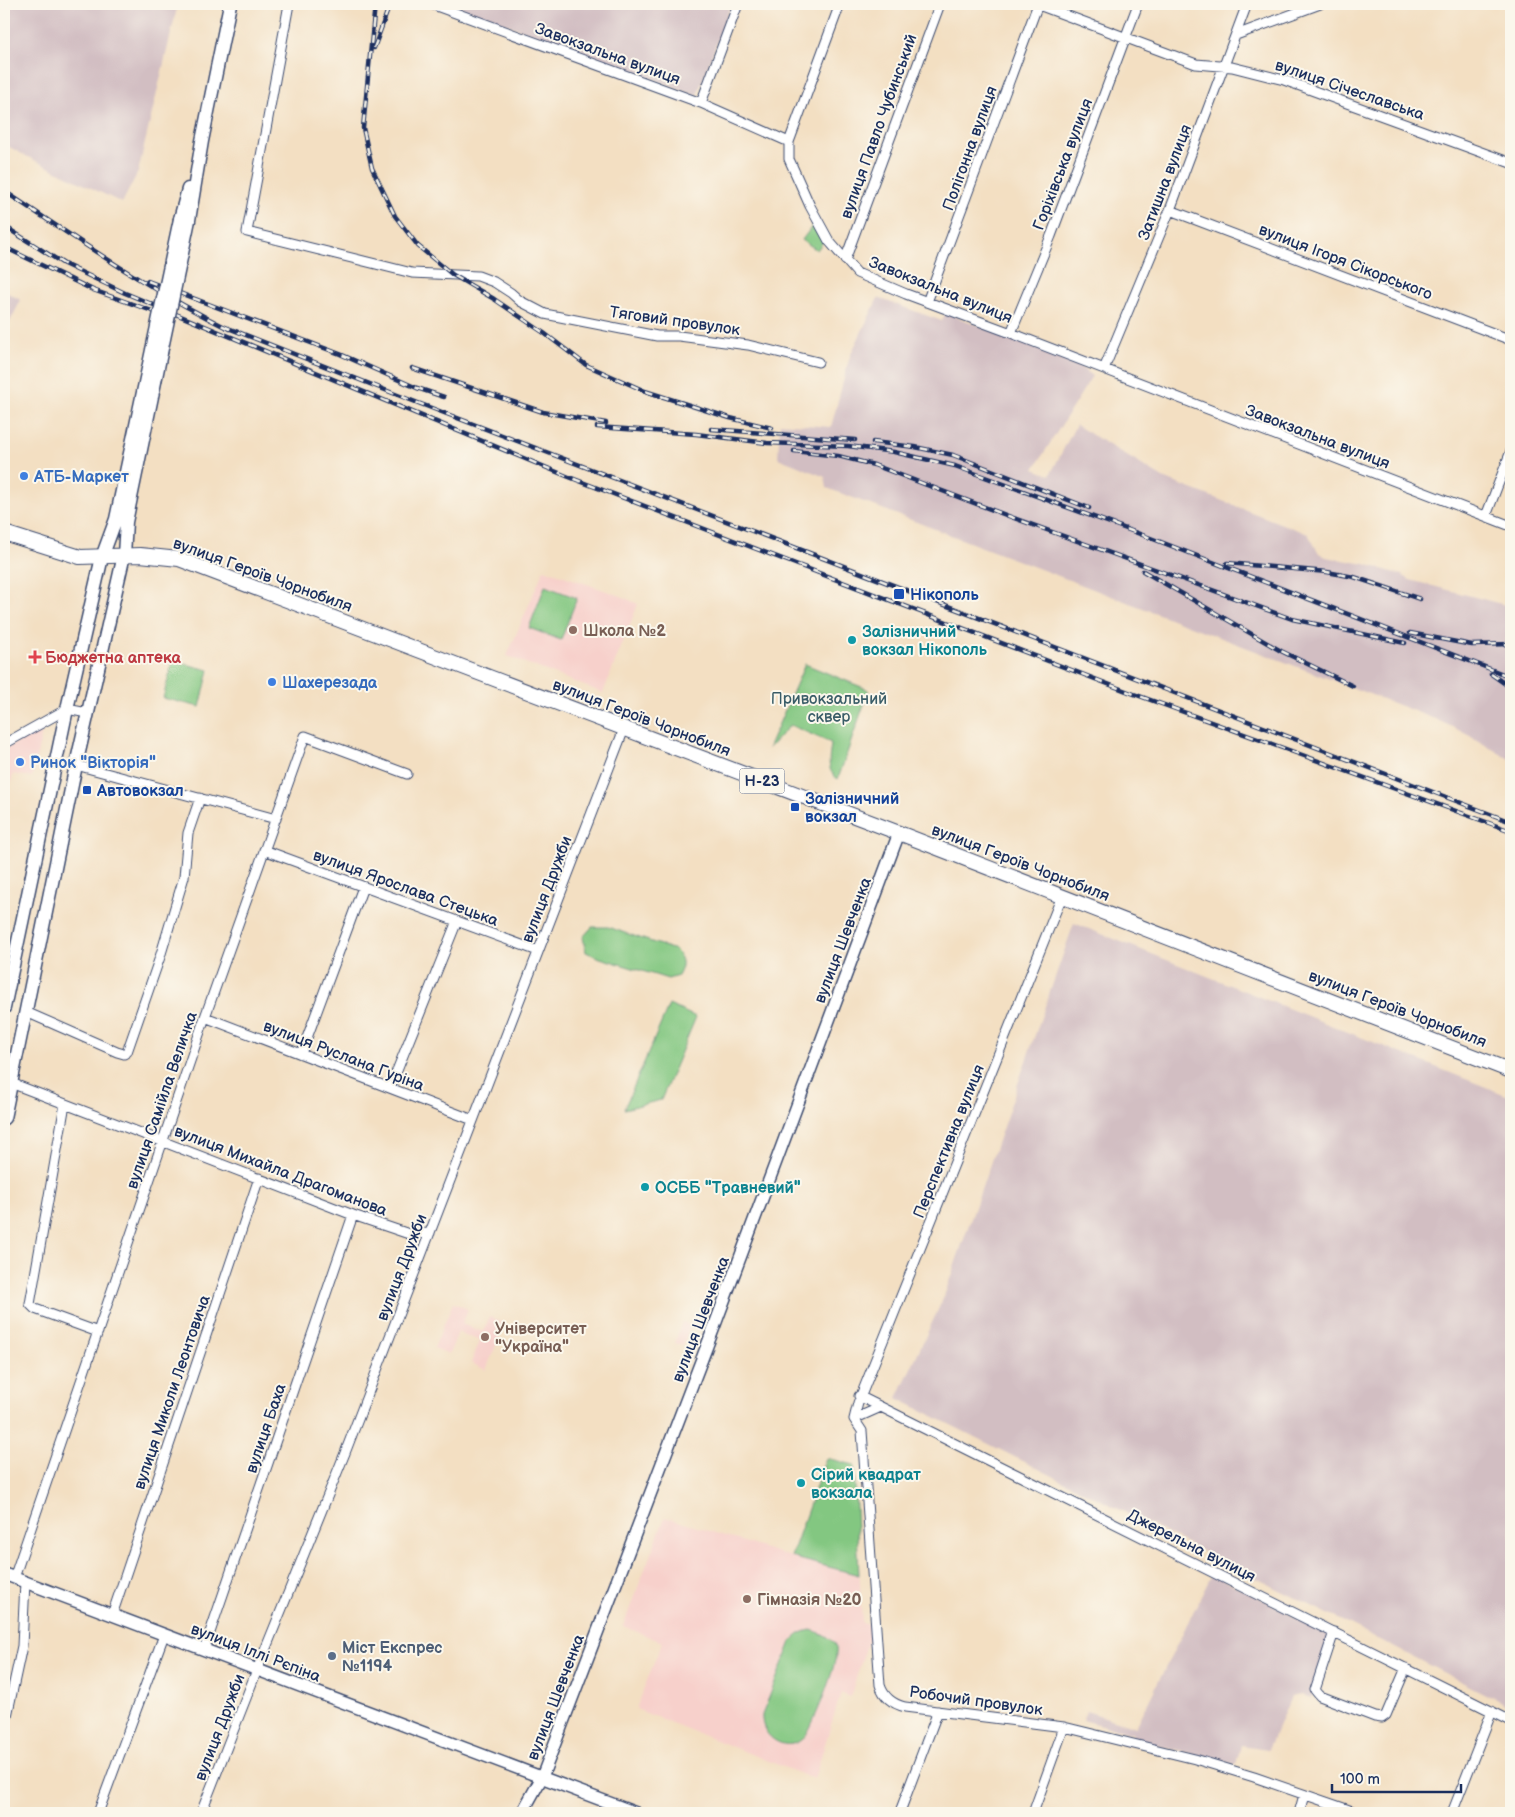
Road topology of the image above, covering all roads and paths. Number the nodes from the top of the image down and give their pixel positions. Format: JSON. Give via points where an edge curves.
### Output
{"nodes":[{"id":1,"x":230,"y":4,"type":"edge"},
{"id":2,"x":289,"y":4,"type":"edge"},
{"id":3,"x":431,"y":4,"type":"edge"},
{"id":4,"x":738,"y":4,"type":"edge"},
{"id":5,"x":840,"y":4,"type":"edge"},
{"id":6,"x":940,"y":4,"type":"edge"},
{"id":7,"x":1037,"y":4,"type":"edge"},
{"id":8,"x":1138,"y":4,"type":"edge"},
{"id":9,"x":1247,"y":4,"type":"edge"},
{"id":10,"x":1320,"y":4,"type":"edge"},
{"id":11,"x":1236,"y":35,"type":"junction"},
{"id":12,"x":1125,"y":38,"type":"junction"},
{"id":13,"x":1224,"y":67,"type":"junction"},
{"id":14,"x":701,"y":103,"type":"junction"},
{"id":15,"x":789,"y":142,"type":"junction"},
{"id":16,"x":1511,"y":163,"type":"edge"},
{"id":17,"x":1170,"y":210,"type":"junction"},
{"id":18,"x":845,"y":260,"type":"junction"},
{"id":19,"x":927,"y":302,"type":"junction"},
{"id":20,"x":1011,"y":333,"type":"junction"},
{"id":21,"x":1511,"y":340,"type":"edge"},
{"id":22,"x":156,"y":351,"type":"junction"},
{"id":23,"x":818,"y":362,"type":"dead end"},
{"id":24,"x":1104,"y":369,"type":"junction"},
{"id":25,"x":1511,"y":451,"type":"edge"},
{"id":26,"x":1486,"y":516,"type":"junction"},
{"id":27,"x":1511,"y":526,"type":"edge"},
{"id":28,"x":4,"y":533,"type":"edge"},
{"id":29,"x":124,"y":555,"type":"junction"},
{"id":30,"x":102,"y":557,"type":"junction"},
{"id":31,"x":67,"y":709,"type":"junction"},
{"id":32,"x":87,"y":713,"type":"junction"},
{"id":33,"x":624,"y":729,"type":"junction"},
{"id":34,"x":4,"y":744,"type":"edge"},
{"id":35,"x":76,"y":764,"type":"junction"},
{"id":36,"x":407,"y":774,"type":"dead end"},
{"id":37,"x":200,"y":798,"type":"junction"},
{"id":38,"x":276,"y":819,"type":"junction"},
{"id":39,"x":900,"y":834,"type":"junction"},
{"id":40,"x":264,"y":850,"type":"junction"},
{"id":41,"x":363,"y":887,"type":"junction"},
{"id":42,"x":1062,"y":896,"type":"junction"},
{"id":43,"x":456,"y":921,"type":"junction"},
{"id":44,"x":538,"y":951,"type":"junction"},
{"id":45,"x":4,"y":1008,"type":"edge"},
{"id":46,"x":26,"y":1012,"type":"junction"},
{"id":47,"x":204,"y":1017,"type":"junction"},
{"id":48,"x":301,"y":1054,"type":"junction"},
{"id":49,"x":1511,"y":1071,"type":"edge"},
{"id":50,"x":11,"y":1083,"type":"junction"},
{"id":51,"x":390,"y":1088,"type":"junction"},
{"id":52,"x":65,"y":1104,"type":"junction"},
{"id":53,"x":4,"y":1118,"type":"edge"},
{"id":54,"x":473,"y":1120,"type":"junction"},
{"id":55,"x":163,"y":1142,"type":"junction"},
{"id":56,"x":258,"y":1178,"type":"junction"},
{"id":57,"x":353,"y":1215,"type":"junction"},
{"id":58,"x":430,"y":1233,"type":"junction"},
{"id":59,"x":98,"y":1332,"type":"junction"},
{"id":60,"x":859,"y":1396,"type":"junction"},
{"id":61,"x":881,"y":1407,"type":"junction"},
{"id":62,"x":854,"y":1419,"type":"junction"},
{"id":63,"x":9,"y":1576,"type":"edge"},
{"id":64,"x":26,"y":1582,"type":"junction"},
{"id":65,"x":112,"y":1615,"type":"junction"},
{"id":66,"x":1334,"y":1632,"type":"junction"},
{"id":67,"x":164,"y":1635,"type":"junction"},
{"id":68,"x":204,"y":1650,"type":"junction"},
{"id":69,"x":1406,"y":1668,"type":"junction"},
{"id":70,"x":257,"y":1670,"type":"junction"},
{"id":71,"x":938,"y":1710,"type":"junction"},
{"id":72,"x":1492,"y":1711,"type":"junction"},
{"id":73,"x":1511,"y":1721,"type":"edge"},
{"id":74,"x":1064,"y":1727,"type":"junction"},
{"id":75,"x":4,"y":1730,"type":"edge"},
{"id":76,"x":542,"y":1777,"type":"junction"},
{"id":77,"x":1304,"y":1795,"type":"junction"},
{"id":78,"x":901,"y":1809,"type":"dead end"},
{"id":79,"x":98,"y":1813,"type":"edge"},
{"id":80,"x":201,"y":1813,"type":"edge"},
{"id":81,"x":522,"y":1813,"type":"edge"},
{"id":82,"x":636,"y":1813,"type":"edge"},
{"id":83,"x":1033,"y":1813,"type":"edge"},
{"id":84,"x":1299,"y":1813,"type":"edge"},
{"id":85,"x":1358,"y":1813,"type":"edge"},
{"id":86,"x":1452,"y":1813,"type":"edge"}],
"edges":[{"from":1,"to":22,"type":"main road","bridge":true},
{"from":2,"to":23,"type":"street","name":"Тяговий провулок","via":[[247,232],[412,273],[478,276],[494,282],[545,314],[657,336],[748,345]]},
{"from":3,"to":14,"type":"street","name":"Завокзальна вулиця"},
{"from":4,"to":14,"type":"street"},
{"from":5,"to":15,"type":"street"},
{"from":6,"to":18,"type":"street","name":"вулиця Павло Чубинський"},
{"from":7,"to":12,"type":"street","name":"вулиця Січеславська"},
{"from":7,"to":19,"type":"street","name":"Полігонна вулиця"},
{"from":8,"to":12,"type":"street","name":"Горіхівська вулиця"},
{"from":9,"to":11,"type":"street","name":"Затишна вулиця"},
{"from":10,"to":11,"type":"street"},
{"from":11,"to":13,"type":"street","name":"Затишна вулиця"},
{"from":12,"to":13,"type":"street","name":"вулиця Січеславська","via":[[1196,64]]},
{"from":12,"to":20,"type":"street","name":"Горіхівська вулиця"},
{"from":13,"to":16,"type":"street","name":"вулиця Січеславська","via":[[1284,80]]},
{"from":13,"to":17,"type":"street","name":"Затишна вулиця"},
{"from":14,"to":15,"type":"street","name":"Завокзальна вулиця"},
{"from":15,"to":18,"type":"street","name":"Завокзальна вулиця","via":[[789,159],[810,206],[829,241]]},
{"from":17,"to":21,"type":"street","name":"вулиця Ігоря Сікорського"},
{"from":17,"to":24,"type":"street","name":"Затишна вулиця"},
{"from":18,"to":19,"type":"street","name":"Завокзальна вулиця","via":[[857,273]]},
{"from":19,"to":20,"type":"street","name":"Завокзальна вулиця"},
{"from":20,"to":24,"type":"street","name":"Завокзальна вулиця"},
{"from":22,"to":29,"type":"main road","via":[[126,522]]},
{"from":22,"to":30,"type":"main road","via":[[116,519]]},
{"from":24,"to":26,"type":"street","name":"Завокзальна вулиця"},
{"from":25,"to":26,"type":"street"},
{"from":26,"to":27,"type":"street","name":"Завокзальна вулиця"},
{"from":28,"to":30,"type":"main road","name":"вулиця Героїв Чорнобиля","number":"Н-23","via":[[80,557]]},
{"from":29,"to":30,"type":"main road","name":"вулиця Героїв Чорнобиля","number":"Н-23"},
{"from":29,"to":32,"type":"main road"},
{"from":29,"to":33,"type":"main road","name":"вулиця Героїв Чорнобиля","number":"Н-23","via":[[179,559]]},
{"from":30,"to":31,"type":"main road"},
{"from":31,"to":32,"type":"street"},
{"from":31,"to":34,"type":"street"},
{"from":31,"to":45,"type":"main road"},
{"from":32,"to":35,"type":"main road"},
{"from":33,"to":39,"type":"main road","name":"вулиця Героїв Чорнобиля","number":"Н-23"},
{"from":33,"to":44,"type":"street","name":"вулиця Дружби"},
{"from":35,"to":37,"type":"street"},
{"from":35,"to":46,"type":"main road"},
{"from":36,"to":38,"type":"street","name":"вулиця Самійла Величка","via":[[305,736]]},
{"from":37,"to":38,"type":"street"},
{"from":37,"to":46,"type":"street","via":[[188,833],[184,877],[127,1052],[117,1052]]},
{"from":38,"to":40,"type":"street","name":"вулиця Самійла Величка"},
{"from":39,"to":42,"type":"main road","name":"вулиця Героїв Чорнобиля","number":"Н-23"},
{"from":39,"to":76,"type":"street","name":"вулиця Шевченка"},
{"from":40,"to":41,"type":"street","name":"вулиця Ярослава Стецька"},
{"from":40,"to":47,"type":"street","name":"вулиця Самійла Величка"},
{"from":41,"to":43,"type":"street","name":"вулиця Ярослава Стецька"},
{"from":41,"to":48,"type":"street"},
{"from":42,"to":49,"type":"main road","name":"вулиця Героїв Чорнобиля","number":"Н-23"},
{"from":42,"to":60,"type":"street","name":"Перспективна вулиця"},
{"from":43,"to":44,"type":"street","name":"вулиця Ярослава Стецька"},
{"from":43,"to":51,"type":"street"},
{"from":44,"to":54,"type":"street","name":"вулиця Дружби"},
{"from":46,"to":50,"type":"main road"},
{"from":47,"to":48,"type":"street","name":"вулиця Руслана Гуріна"},
{"from":47,"to":55,"type":"street","name":"вулиця Самійла Величка"},
{"from":48,"to":51,"type":"street","name":"вулиця Руслана Гуріна"},
{"from":50,"to":52,"type":"street","name":"вулиця Михайла Драгоманова"},
{"from":50,"to":53,"type":"main road"},
{"from":51,"to":54,"type":"street","name":"вулиця Руслана Гуріна"},
{"from":52,"to":55,"type":"street","name":"вулиця Михайла Драгоманова"},
{"from":52,"to":59,"type":"street","via":[[30,1304],[35,1309]]},
{"from":54,"to":58,"type":"street","name":"вулиця Дружби"},
{"from":55,"to":56,"type":"street","name":"вулиця Михайла Драгоманова"},
{"from":55,"to":59,"type":"street","name":"вулиця Самійла Величка"},
{"from":56,"to":57,"type":"street","name":"вулиця Михайла Драгоманова"},
{"from":56,"to":65,"type":"street","name":"вулиця Миколи Леонтовича"},
{"from":57,"to":58,"type":"street","name":"вулиця Михайла Драгоманова","via":[[409,1234]]},
{"from":57,"to":68,"type":"street","name":"вулиця Баха"},
{"from":58,"to":70,"type":"street","name":"вулиця Дружби","via":[[346,1453]]},
{"from":59,"to":63,"type":"street","name":"вулиця Самійла Величка"},
{"from":60,"to":61,"type":"street","name":"Джерельна вулиця"},
{"from":60,"to":62,"type":"street"},
{"from":61,"to":62,"type":"street"},
{"from":61,"to":66,"type":"street","name":"Джерельна вулиця"},
{"from":62,"to":71,"type":"street","name":"Робочий провулок","via":[[862,1431],[881,1691],[894,1704]]},
{"from":63,"to":64,"type":"street","name":"вулиця Іллі Рєпіна"},
{"from":64,"to":65,"type":"street","name":"вулиця Іллі Рєпіна"},
{"from":64,"to":75,"type":"street","via":[[22,1646]]},
{"from":65,"to":67,"type":"street","name":"вулиця Іллі Рєпіна"},
{"from":66,"to":69,"type":"street","name":"Джерельна вулиця"},
{"from":66,"to":69,"type":"street","via":[[1315,1690],[1320,1696],[1382,1718]]},
{"from":67,"to":68,"type":"street","name":"вулиця Іллі Рєпіна"},
{"from":67,"to":79,"type":"street"},
{"from":68,"to":70,"type":"street","name":"вулиця Іллі Рєпіна"},
{"from":69,"to":72,"type":"street","name":"Джерельна вулиця"},
{"from":70,"to":76,"type":"street","name":"вулиця Іллі Рєпіна"},
{"from":70,"to":80,"type":"street","name":"вулиця Дружби"},
{"from":71,"to":74,"type":"street","name":"Робочий провулок"},
{"from":71,"to":78,"type":"street"},
{"from":72,"to":73,"type":"street","name":"Джерельна вулиця"},
{"from":72,"to":86,"type":"street"},
{"from":74,"to":77,"type":"street","name":"Робочий провулок","via":[[1195,1759]]},
{"from":74,"to":83,"type":"street"},
{"from":76,"to":81,"type":"street","name":"вулиця Шевченка"},
{"from":76,"to":82,"type":"street","name":"вулиця Іллі Рєпіна"},
{"from":77,"to":84,"type":"street"},
{"from":77,"to":85,"type":"street","name":"Робочий провулок"}]}
